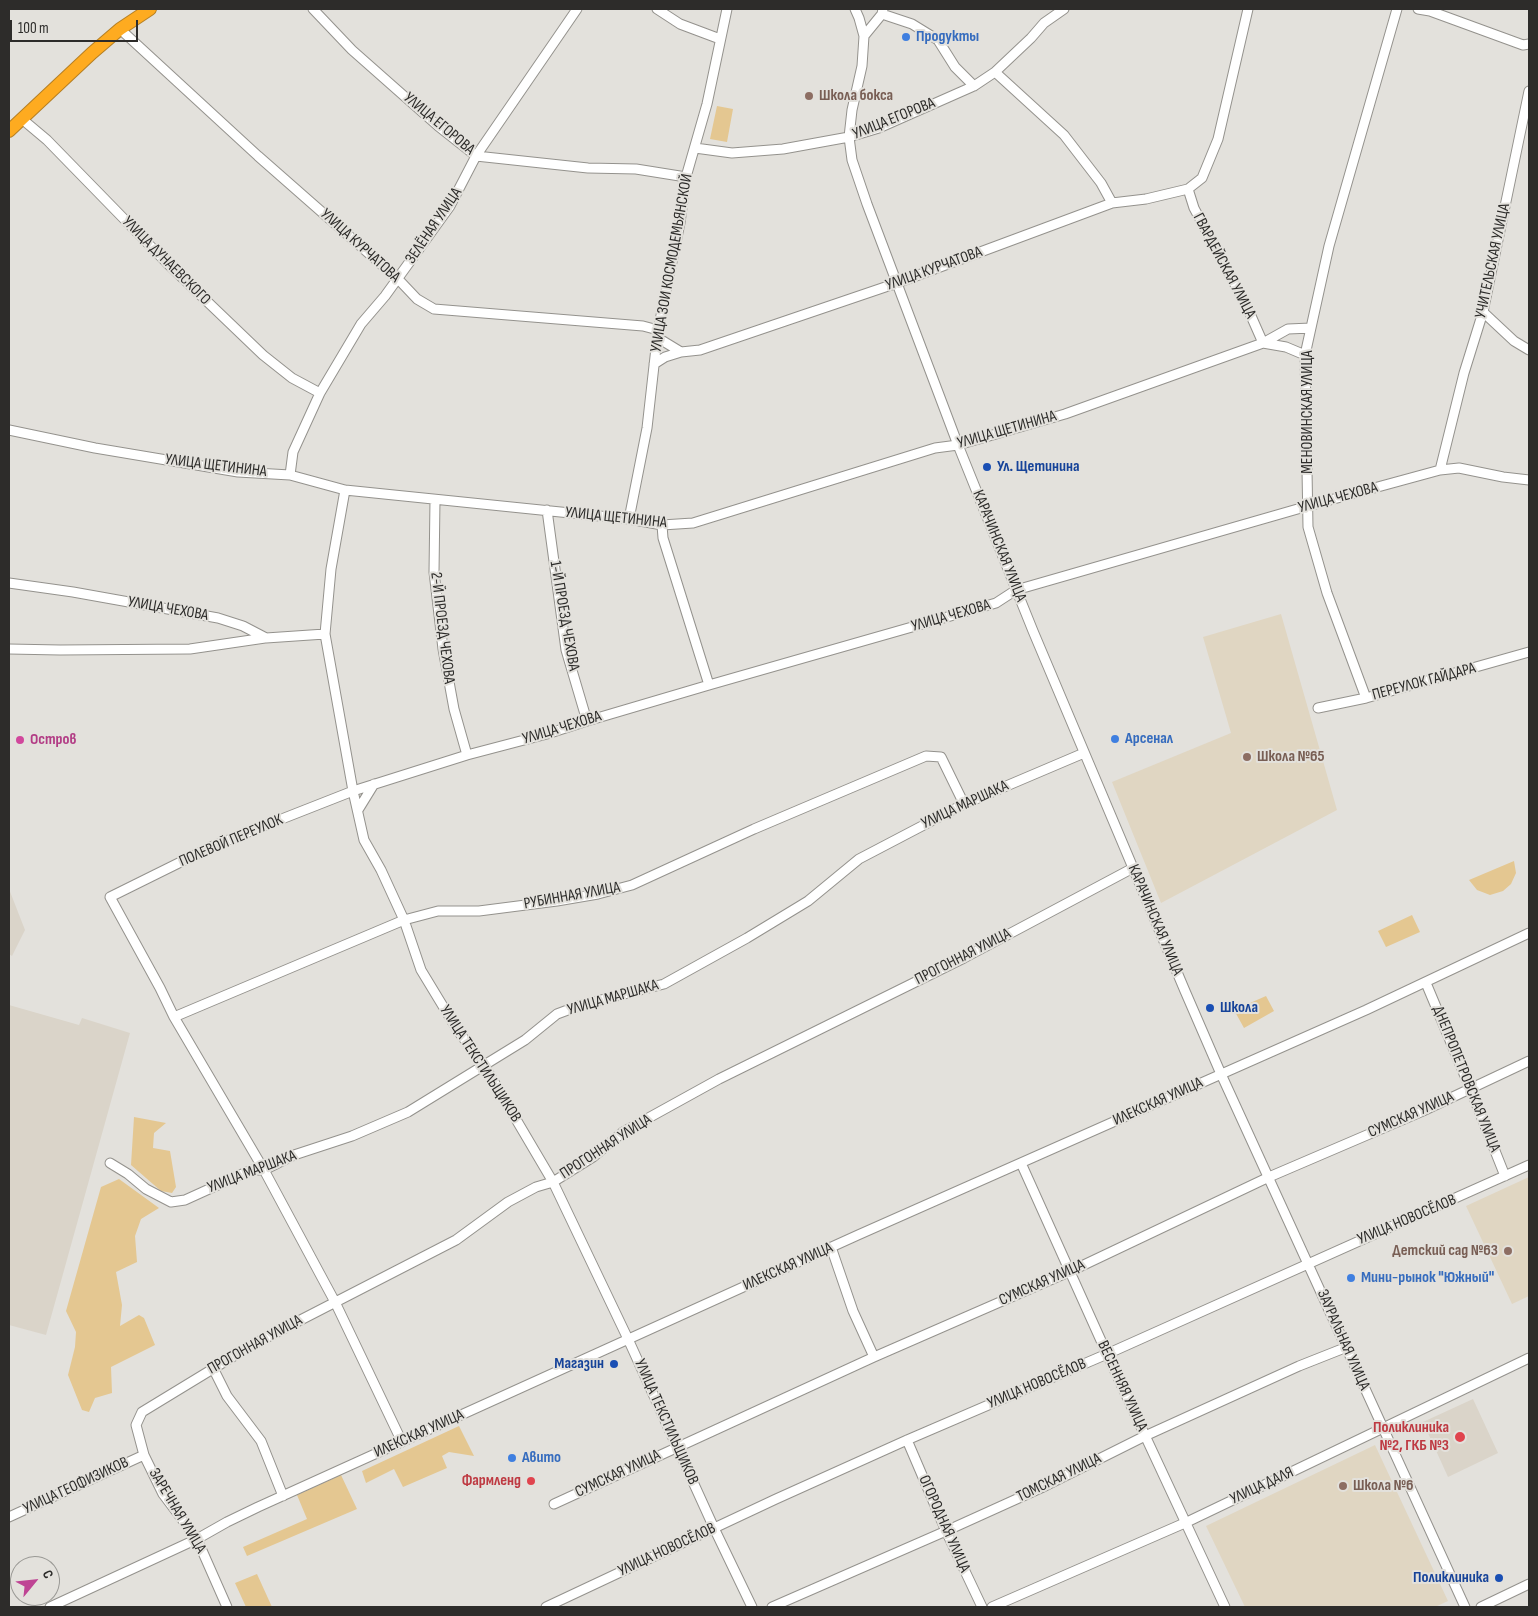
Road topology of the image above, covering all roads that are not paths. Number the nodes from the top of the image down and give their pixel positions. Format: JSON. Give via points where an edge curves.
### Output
{"nodes":[{"id":1,"x":150,"y":9,"type":"edge"},
{"id":2,"x":313,"y":9,"type":"edge"},
{"id":3,"x":577,"y":9,"type":"edge"},
{"id":4,"x":657,"y":9,"type":"edge"},
{"id":5,"x":727,"y":9,"type":"edge"},
{"id":6,"x":855,"y":9,"type":"edge"},
{"id":7,"x":1064,"y":9,"type":"edge"},
{"id":8,"x":1248,"y":9,"type":"edge"},
{"id":9,"x":1397,"y":9,"type":"edge"},
{"id":10,"x":1418,"y":9,"type":"edge"},
{"id":11,"x":882,"y":11,"type":"edge"},
{"id":12,"x":120,"y":29,"type":"junction"},
{"id":13,"x":864,"y":36,"type":"junction"},
{"id":14,"x":720,"y":39,"type":"junction"},
{"id":15,"x":1529,"y":44,"type":"edge"},
{"id":16,"x":995,"y":72,"type":"junction"},
{"id":17,"x":974,"y":86,"type":"junction"},
{"id":18,"x":1529,"y":91,"type":"edge"},
{"id":19,"x":22,"y":119,"type":"junction"},
{"id":20,"x":9,"y":131,"type":"edge"},
{"id":21,"x":849,"y":137,"type":"junction"},
{"id":22,"x":695,"y":148,"type":"junction"},
{"id":23,"x":476,"y":156,"type":"junction"},
{"id":24,"x":686,"y":177,"type":"junction"},
{"id":25,"x":1188,"y":189,"type":"junction"},
{"id":26,"x":1112,"y":204,"type":"junction"},
{"id":27,"x":398,"y":279,"type":"junction"},
{"id":28,"x":897,"y":283,"type":"junction"},
{"id":29,"x":1484,"y":312,"type":"junction"},
{"id":30,"x":1311,"y":328,"type":"junction"},
{"id":31,"x":658,"y":334,"type":"junction"},
{"id":32,"x":1263,"y":343,"type":"junction"},
{"id":33,"x":1529,"y":350,"type":"edge"},
{"id":34,"x":681,"y":352,"type":"junction"},
{"id":35,"x":1305,"y":356,"type":"junction"},
{"id":36,"x":654,"y":364,"type":"junction"},
{"id":37,"x":320,"y":393,"type":"junction"},
{"id":38,"x":9,"y":430,"type":"edge"},
{"id":39,"x":958,"y":445,"type":"junction"},
{"id":40,"x":1440,"y":470,"type":"junction"},
{"id":41,"x":290,"y":474,"type":"junction"},
{"id":42,"x":1529,"y":480,"type":"edge"},
{"id":43,"x":345,"y":490,"type":"junction"},
{"id":44,"x":435,"y":500,"type":"junction"},
{"id":45,"x":1308,"y":506,"type":"junction"},
{"id":46,"x":547,"y":510,"type":"junction"},
{"id":47,"x":629,"y":519,"type":"junction"},
{"id":48,"x":662,"y":525,"type":"junction"},
{"id":49,"x":9,"y":583,"type":"edge"},
{"id":50,"x":1016,"y":590,"type":"junction"},
{"id":51,"x":325,"y":634,"type":"junction"},
{"id":52,"x":266,"y":638,"type":"junction"},
{"id":53,"x":9,"y":648,"type":"edge"},
{"id":54,"x":1529,"y":652,"type":"edge"},
{"id":55,"x":709,"y":685,"type":"junction"},
{"id":56,"x":1366,"y":698,"type":"junction"},
{"id":57,"x":1318,"y":708,"type":"dead end"},
{"id":58,"x":587,"y":721,"type":"junction"},
{"id":59,"x":1084,"y":753,"type":"junction"},
{"id":60,"x":467,"y":754,"type":"junction"},
{"id":61,"x":374,"y":784,"type":"junction"},
{"id":62,"x":353,"y":791,"type":"junction"},
{"id":63,"x":964,"y":804,"type":"junction"},
{"id":64,"x":358,"y":810,"type":"junction"},
{"id":65,"x":1133,"y":868,"type":"junction"},
{"id":66,"x":404,"y":920,"type":"junction"},
{"id":67,"x":1529,"y":933,"type":"edge"},
{"id":68,"x":1426,"y":982,"type":"junction"},
{"id":69,"x":174,"y":1017,"type":"junction"},
{"id":70,"x":1529,"y":1061,"type":"edge"},
{"id":71,"x":484,"y":1065,"type":"junction"},
{"id":72,"x":1221,"y":1074,"type":"junction"},
{"id":73,"x":1470,"y":1088,"type":"junction"},
{"id":74,"x":110,"y":1163,"type":"dead end"},
{"id":75,"x":1021,"y":1163,"type":"junction"},
{"id":76,"x":1529,"y":1165,"type":"edge"},
{"id":77,"x":264,"y":1170,"type":"junction"},
{"id":78,"x":1505,"y":1176,"type":"junction"},
{"id":79,"x":1269,"y":1177,"type":"junction"},
{"id":80,"x":553,"y":1182,"type":"junction"},
{"id":81,"x":831,"y":1247,"type":"junction"},
{"id":82,"x":1308,"y":1263,"type":"junction"},
{"id":83,"x":1070,"y":1271,"type":"junction"},
{"id":84,"x":335,"y":1302,"type":"junction"},
{"id":85,"x":628,"y":1338,"type":"junction"},
{"id":86,"x":1346,"y":1347,"type":"junction"},
{"id":87,"x":1107,"y":1354,"type":"junction"},
{"id":88,"x":874,"y":1357,"type":"junction"},
{"id":89,"x":1529,"y":1358,"type":"edge"},
{"id":90,"x":213,"y":1368,"type":"junction"},
{"id":91,"x":142,"y":1412,"type":"joint"},
{"id":92,"x":1383,"y":1428,"type":"junction"},
{"id":93,"x":1145,"y":1436,"type":"junction"},
{"id":94,"x":907,"y":1440,"type":"junction"},
{"id":95,"x":402,"y":1442,"type":"junction"},
{"id":96,"x":677,"y":1447,"type":"junction"},
{"id":97,"x":144,"y":1455,"type":"junction"},
{"id":98,"x":283,"y":1496,"type":"junction"},
{"id":99,"x":554,"y":1504,"type":"dead end"},
{"id":100,"x":9,"y":1517,"type":"edge"},
{"id":101,"x":1187,"y":1522,"type":"junction"},
{"id":102,"x":714,"y":1528,"type":"junction"},
{"id":103,"x":946,"y":1531,"type":"junction"},
{"id":104,"x":197,"y":1539,"type":"junction"},
{"id":105,"x":1529,"y":1584,"type":"edge"},
{"id":106,"x":50,"y":1607,"type":"edge"},
{"id":107,"x":227,"y":1607,"type":"edge"},
{"id":108,"x":546,"y":1607,"type":"edge"},
{"id":109,"x":752,"y":1607,"type":"edge"},
{"id":110,"x":772,"y":1607,"type":"edge"},
{"id":111,"x":982,"y":1607,"type":"edge"},
{"id":112,"x":992,"y":1607,"type":"edge"},
{"id":113,"x":1225,"y":1607,"type":"edge"},
{"id":114,"x":1465,"y":1607,"type":"edge"},
{"id":115,"x":1480,"y":1607,"type":"edge"}],
"edges":[{"from":1,"to":12,"type":"highway"},
{"from":2,"to":23,"type":"street","name":"УЛИЦА ЕГОРОВА","via":[[352,50]]},
{"from":3,"to":23,"type":"street","name":"ЗЕЛЁНАЯ УЛИЦА"},
{"from":4,"to":14,"type":"street","via":[[680,24]]},
{"from":5,"to":14,"type":"street","name":"УЛИЦА ЗОИ КОСМОДЕМЬЯНСКОЙ"},
{"from":6,"to":13,"type":"street"},
{"from":7,"to":16,"type":"street","name":"УЛИЦА ЕГОРОВА","via":[[1044,23]]},
{"from":8,"to":25,"type":"street","via":[[1218,139],[1202,178]]},
{"from":9,"to":30,"type":"street","name":"МЕНОВИНСКАЯ УЛИЦА","via":[[1329,246]]},
{"from":10,"to":15,"type":"street","via":[[1523,45]]},
{"from":11,"to":13,"type":"street"},
{"from":11,"to":17,"type":"street","via":[[938,40],[955,67]]},
{"from":12,"to":19,"type":"highway"},
{"from":12,"to":27,"type":"street","name":"УЛИЦА КУРЧАТОВА"},
{"from":13,"to":21,"type":"street","name":"КАРАЧИНСКАЯ УЛИЦА"},
{"from":14,"to":22,"type":"street","name":"УЛИЦА ЗОИ КОСМОДЕМЬЯНСКОЙ"},
{"from":16,"to":17,"type":"street","name":"УЛИЦА ЕГОРОВА"},
{"from":16,"to":26,"type":"street","via":[[1064,135],[1101,183]]},
{"from":17,"to":21,"type":"street","name":"УЛИЦА ЕГОРОВА","via":[[879,128]]},
{"from":18,"to":29,"type":"street","name":"УЧИТЕЛЬСКАЯ УЛИЦА"},
{"from":19,"to":20,"type":"highway"},
{"from":19,"to":37,"type":"street","name":"УЛИЦА ДУНАЕВСКОГО","via":[[263,355],[292,378]]},
{"from":21,"to":22,"type":"street","name":"УЛИЦА ЕГОРОВА","via":[[783,149],[732,153]]},
{"from":21,"to":28,"type":"street","name":"КАРАЧИНСКАЯ УЛИЦА","via":[[852,160]]},
{"from":22,"to":24,"type":"street","name":"УЛИЦА ЗОИ КОСМОДЕМЬЯНСКОЙ"},
{"from":23,"to":24,"type":"street","name":"УЛИЦА ЕГОРОВА","via":[[588,168],[636,169]]},
{"from":23,"to":27,"type":"street","name":"ЗЕЛЁНАЯ УЛИЦА","via":[[450,206]]},
{"from":24,"to":31,"type":"street","name":"УЛИЦА ЗОИ КОСМОДЕМЬЯНСКОЙ"},
{"from":25,"to":26,"type":"street","name":"УЛИЦА КУРЧАТОВА"},
{"from":25,"to":32,"type":"street","name":"ГВАРДЕЙСКАЯ УЛИЦА","via":[[1194,208]]},
{"from":26,"to":28,"type":"street","name":"УЛИЦА КУРЧАТОВА"},
{"from":27,"to":31,"type":"street","name":"УЛИЦА КУРЧАТОВА","via":[[417,299],[434,310],[634,325]]},
{"from":27,"to":37,"type":"street","name":"ЗЕЛЁНАЯ УЛИЦА","via":[[361,324]]},
{"from":28,"to":34,"type":"street","name":"УЛИЦА КУРЧАТОВА","via":[[700,350]]},
{"from":28,"to":39,"type":"street","name":"КАРАЧИНСКАЯ УЛИЦА"},
{"from":29,"to":33,"type":"street","via":[[1514,341]]},
{"from":29,"to":40,"type":"street","name":"УЧИТЕЛЬСКАЯ УЛИЦА","via":[[1464,373]]},
{"from":30,"to":32,"type":"street","name":"УЛИЦА ЩЕТИНИНА","via":[[1288,330]]},
{"from":30,"to":35,"type":"street","name":"МЕНОВИНСКАЯ УЛИЦА"},
{"from":31,"to":34,"type":"street","name":"УЛИЦА КУРЧАТОВА"},
{"from":31,"to":36,"type":"street","name":"УЛИЦА ЗОИ КОСМОДЕМЬЯНСКОЙ"},
{"from":32,"to":35,"type":"street","via":[[1286,347]]},
{"from":32,"to":39,"type":"street","name":"УЛИЦА ЩЕТИНИНА","via":[[1065,414]]},
{"from":34,"to":36,"type":"street","name":"УЛИЦА КУРЧАТОВА"},
{"from":35,"to":45,"type":"street","name":"МЕНОВИНСКАЯ УЛИЦА"},
{"from":36,"to":47,"type":"street","name":"УЛИЦА ЗОИ КОСМОДЕМЬЯНСКОЙ","via":[[647,428]]},
{"from":37,"to":41,"type":"street","name":"ЗЕЛЁНАЯ УЛИЦА","via":[[293,452]]},
{"from":38,"to":41,"type":"street","name":"УЛИЦА ЩЕТИНИНА","via":[[229,471]]},
{"from":39,"to":48,"type":"street","name":"УЛИЦА ЩЕТИНИНА","via":[[935,448],[693,523]]},
{"from":39,"to":50,"type":"street","name":"КАРАЧИНСКАЯ УЛИЦА"},
{"from":40,"to":42,"type":"street","name":"УЛИЦА ЧЕХОВА","via":[[1459,468]]},
{"from":40,"to":45,"type":"street","name":"УЛИЦА ЧЕХОВА"},
{"from":41,"to":43,"type":"street","name":"УЛИЦА ЩЕТИНИНА"},
{"from":43,"to":44,"type":"street","name":"УЛИЦА ЩЕТИНИНА"},
{"from":43,"to":51,"type":"street","name":"УЛИЦА ТЕКСТИЛЬЩИКОВ"},
{"from":44,"to":46,"type":"street","name":"УЛИЦА ЩЕТИНИНА"},
{"from":44,"to":60,"type":"street","name":"2-Й ПРОЕЗД ЧЕХОВА","via":[[434,572],[443,649],[454,709]]},
{"from":45,"to":50,"type":"street","name":"УЛИЦА ЧЕХОВА"},
{"from":45,"to":56,"type":"street","name":"МЕНОВИНСКАЯ УЛИЦА","via":[[1308,528],[1327,593]]},
{"from":46,"to":47,"type":"street","name":"УЛИЦА ЩЕТИНИНА"},
{"from":46,"to":58,"type":"street","name":"1-Й ПРОЕЗД ЧЕХОВА","via":[[566,650]]},
{"from":47,"to":48,"type":"street","name":"УЛИЦА ЩЕТИНИНА"},
{"from":48,"to":55,"type":"street","via":[[663,538]]},
{"from":49,"to":52,"type":"street","name":"УЛИЦА ЧЕХОВА","via":[[218,618]]},
{"from":50,"to":55,"type":"street","name":"УЛИЦА ЧЕХОВА","via":[[996,603]]},
{"from":50,"to":59,"type":"street","name":"КАРАЧИНСКАЯ УЛИЦА"},
{"from":51,"to":52,"type":"street"},
{"from":51,"to":62,"type":"street","name":"УЛИЦА ТЕКСТИЛЬЩИКОВ"},
{"from":52,"to":53,"type":"street","via":[[190,649]]},
{"from":54,"to":56,"type":"street","name":"ПЕРЕУЛОК ГАЙДАРА"},
{"from":55,"to":58,"type":"street","name":"УЛИЦА ЧЕХОВА"},
{"from":56,"to":57,"type":"street","name":"ПЕРЕУЛОК ГАЙДАРА"},
{"from":58,"to":60,"type":"street","name":"УЛИЦА ЧЕХОВА"},
{"from":59,"to":63,"type":"street","name":"УЛИЦА МАРШАКА"},
{"from":59,"to":65,"type":"street","name":"КАРАЧИНСКАЯ УЛИЦА"},
{"from":60,"to":61,"type":"street","name":"УЛИЦА ЧЕХОВА"},
{"from":61,"to":62,"type":"street","name":"УЛИЦА ЧЕХОВА"},
{"from":61,"to":64,"type":"street"},
{"from":62,"to":64,"type":"street","name":"УЛИЦА ТЕКСТИЛЬЩИКОВ"},
{"from":62,"to":69,"type":"street","name":"ПОЛЕВОЙ ПЕРЕУЛОК","via":[[213,846],[110,897]]},
{"from":63,"to":66,"type":"street","name":"РУБИННАЯ УЛИЦА","via":[[941,757],[926,756],[632,885],[557,902],[438,911]]},
{"from":63,"to":71,"type":"street","name":"УЛИЦА МАРШАКА","via":[[859,859],[808,901],[664,984],[557,1014],[525,1040]]},
{"from":64,"to":66,"type":"street","name":"УЛИЦА ТЕКСТИЛЬЩИКОВ","via":[[364,840]]},
{"from":65,"to":72,"type":"street","name":"КАРАЧИНСКАЯ УЛИЦА"},
{"from":65,"to":80,"type":"street","name":"ПРОГОННАЯ УЛИЦА","via":[[964,958],[719,1078],[623,1132],[593,1157]]},
{"from":66,"to":69,"type":"street","name":"РУБИННАЯ УЛИЦА"},
{"from":66,"to":71,"type":"street","name":"УЛИЦА ТЕКСТИЛЬЩИКОВ","via":[[421,970],[458,1031]]},
{"from":67,"to":68,"type":"street","name":"ИЛЕКСКАЯ УЛИЦА"},
{"from":68,"to":72,"type":"street","name":"ИЛЕКСКАЯ УЛИЦА"},
{"from":68,"to":73,"type":"street","name":"ДНЕПРОПЕТРОВСКАЯ УЛИЦА"},
{"from":69,"to":77,"type":"street"},
{"from":70,"to":73,"type":"street","name":"СУМСКАЯ УЛИЦА"},
{"from":71,"to":77,"type":"street","name":"УЛИЦА МАРШАКА","via":[[408,1112],[352,1136],[294,1155]]},
{"from":71,"to":80,"type":"street","name":"УЛИЦА ТЕКСТИЛЬЩИКОВ"},
{"from":72,"to":75,"type":"street","name":"ИЛЕКСКАЯ УЛИЦА"},
{"from":72,"to":79,"type":"street","name":"ЗАУРАЛЬНАЯ УЛИЦА"},
{"from":73,"to":78,"type":"street","name":"ДНЕПРОПЕТРОВСКАЯ УЛИЦА"},
{"from":73,"to":79,"type":"street","name":"СУМСКАЯ УЛИЦА"},
{"from":74,"to":77,"type":"street","name":"УЛИЦА МАРШАКА","via":[[146,1189],[171,1202],[184,1200],[251,1170]]},
{"from":75,"to":81,"type":"street","name":"ИЛЕКСКАЯ УЛИЦА"},
{"from":75,"to":83,"type":"street","name":"ВЕСЕННЯЯ УЛИЦА"},
{"from":76,"to":78,"type":"street","name":"УЛИЦА НОВОСЁЛОВ"},
{"from":77,"to":84,"type":"street"},
{"from":78,"to":82,"type":"street","name":"УЛИЦА НОВОСЁЛОВ"},
{"from":79,"to":82,"type":"street","name":"ЗАУРАЛЬНАЯ УЛИЦА"},
{"from":79,"to":83,"type":"street","name":"СУМСКАЯ УЛИЦА"},
{"from":80,"to":84,"type":"street","name":"ПРОГОННАЯ УЛИЦА","via":[[508,1202],[456,1240]]},
{"from":80,"to":85,"type":"street","name":"УЛИЦА ТЕКСТИЛЬЩИКОВ"},
{"from":81,"to":85,"type":"street","name":"ИЛЕКСКАЯ УЛИЦА"},
{"from":81,"to":88,"type":"street","via":[[853,1311]]},
{"from":82,"to":86,"type":"street","name":"ЗАУРАЛЬНАЯ УЛИЦА"},
{"from":82,"to":87,"type":"street","name":"УЛИЦА НОВОСЁЛОВ"},
{"from":83,"to":87,"type":"street","name":"ВЕСЕННЯЯ УЛИЦА"},
{"from":83,"to":88,"type":"street","name":"СУМСКАЯ УЛИЦА"},
{"from":84,"to":90,"type":"street","name":"ПРОГОННАЯ УЛИЦА"},
{"from":84,"to":95,"type":"street"},
{"from":85,"to":95,"type":"street","name":"ИЛЕКСКАЯ УЛИЦА"},
{"from":85,"to":96,"type":"street","name":"УЛИЦА ТЕКСТИЛЬЩИКОВ"},
{"from":86,"to":92,"type":"street","name":"ЗАУРАЛЬНАЯ УЛИЦА"},
{"from":86,"to":93,"type":"street","name":"ТОМСКАЯ УЛИЦА"},
{"from":87,"to":93,"type":"street","name":"ВЕСЕННЯЯ УЛИЦА"},
{"from":87,"to":94,"type":"street","name":"УЛИЦА НОВОСЁЛОВ"},
{"from":88,"to":96,"type":"street","name":"СУМСКАЯ УЛИЦА"},
{"from":89,"to":92,"type":"street","name":"УЛИЦА ДАЛЯ"},
{"from":90,"to":91,"type":"street","name":"ПРОГОННАЯ УЛИЦА"},
{"from":90,"to":98,"type":"street","via":[[227,1396],[261,1441]]},
{"from":91,"to":97,"type":"street","name":"ЗАРЕЧНАЯ УЛИЦА","via":[[136,1425]]},
{"from":92,"to":101,"type":"street","name":"УЛИЦА ДАЛЯ"},
{"from":92,"to":114,"type":"street","name":"ЗАУРАЛЬНАЯ УЛИЦА"},
{"from":93,"to":101,"type":"street","name":"ВЕСЕННЯЯ УЛИЦА"},
{"from":93,"to":103,"type":"street","name":"ТОМСКАЯ УЛИЦА"},
{"from":94,"to":102,"type":"street","name":"УЛИЦА НОВОСЁЛОВ"},
{"from":94,"to":103,"type":"street","name":"ОГОРОДНАЯ УЛИЦА"},
{"from":95,"to":98,"type":"street","name":"ИЛЕКСКАЯ УЛИЦА"},
{"from":96,"to":99,"type":"street","name":"СУМСКАЯ УЛИЦА"},
{"from":96,"to":102,"type":"street","name":"УЛИЦА ТЕКСТИЛЬЩИКОВ"},
{"from":97,"to":100,"type":"street","name":"УЛИЦА ГЕОФИЗИКОВ"},
{"from":97,"to":104,"type":"street","name":"ЗАРЕЧНАЯ УЛИЦА","via":[[163,1494]]},
{"from":98,"to":104,"type":"street","name":"ИЛЕКСКАЯ УЛИЦА"},
{"from":101,"to":112,"type":"street","name":"УЛИЦА ДАЛЯ"},
{"from":101,"to":113,"type":"street","name":"ВЕСЕННЯЯ УЛИЦА"},
{"from":102,"to":108,"type":"street","name":"УЛИЦА НОВОСЁЛОВ"},
{"from":102,"to":109,"type":"street","name":"УЛИЦА ТЕКСТИЛЬЩИКОВ"},
{"from":103,"to":110,"type":"street","name":"ТОМСКАЯ УЛИЦА"},
{"from":103,"to":111,"type":"street","name":"ОГОРОДНАЯ УЛИЦА"},
{"from":104,"to":106,"type":"street","name":"ИЛЕКСКАЯ УЛИЦА"},
{"from":104,"to":107,"type":"street","name":"ЗАРЕЧНАЯ УЛИЦА"},
{"from":105,"to":115,"type":"street"}]}
